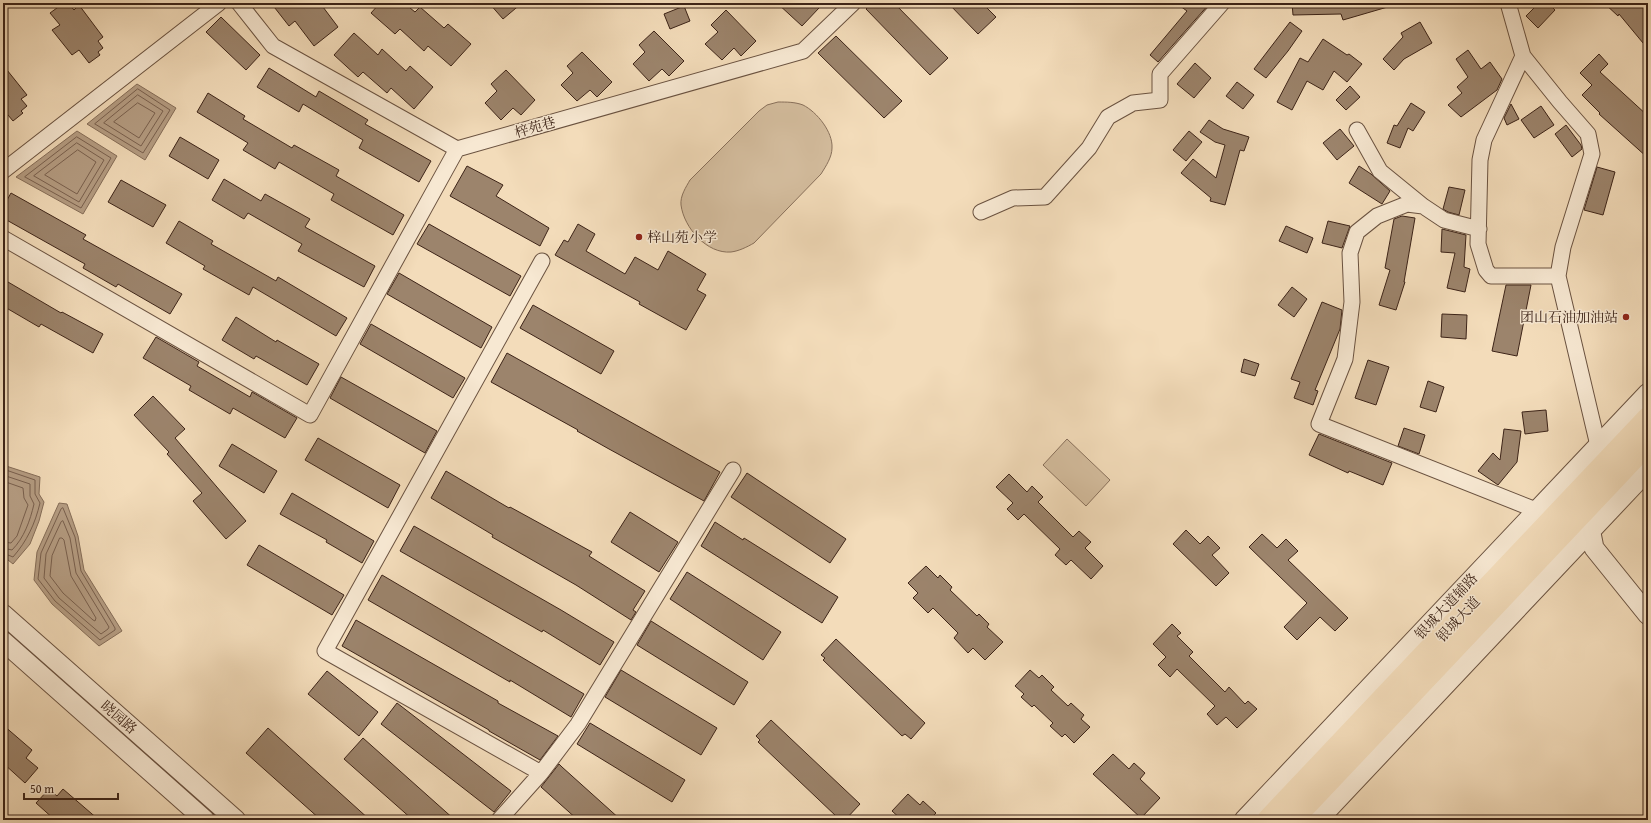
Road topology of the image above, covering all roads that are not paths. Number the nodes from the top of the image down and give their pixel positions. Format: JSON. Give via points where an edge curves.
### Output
{"nodes":[{"id":1,"x":220,"y":3,"type":"edge"},
{"id":2,"x":238,"y":3,"type":"edge"},
{"id":3,"x":853,"y":3,"type":"edge"},
{"id":4,"x":1222,"y":3,"type":"edge"},
{"id":5,"x":1508,"y":3,"type":"edge"},
{"id":6,"x":1523,"y":56,"type":"junction"},
{"id":7,"x":1357,"y":130,"type":"dead end"},
{"id":8,"x":457,"y":149,"type":"junction"},
{"id":9,"x":3,"y":171,"type":"edge"},
{"id":10,"x":1423,"y":206,"type":"junction"},
{"id":11,"x":981,"y":212,"type":"dead end"},
{"id":12,"x":1479,"y":229,"type":"junction"},
{"id":13,"x":3,"y":238,"type":"edge"},
{"id":14,"x":542,"y":261,"type":"dead end"},
{"id":15,"x":1558,"y":276,"type":"junction"},
{"id":16,"x":1648,"y":393,"type":"edge"},
{"id":17,"x":1648,"y":418,"type":"edge"},
{"id":18,"x":1648,"y":443,"type":"edge"},
{"id":19,"x":1606,"y":463,"type":"junction"},
{"id":20,"x":733,"y":470,"type":"dead end"},
{"id":21,"x":1648,"y":470,"type":"edge"},
{"id":22,"x":1580,"y":502,"type":"junction"},
{"id":23,"x":1546,"y":514,"type":"junction"},
{"id":24,"x":1590,"y":531,"type":"junction"},
{"id":25,"x":3,"y":614,"type":"edge"},
{"id":26,"x":1648,"y":615,"type":"edge"},
{"id":27,"x":3,"y":641,"type":"edge"},
{"id":28,"x":541,"y":773,"type":"junction"},
{"id":29,"x":225,"y":817,"type":"edge"},
{"id":30,"x":205,"y":820,"type":"edge"},
{"id":31,"x":500,"y":820,"type":"edge"},
{"id":32,"x":1244,"y":820,"type":"edge"},
{"id":33,"x":1268,"y":820,"type":"edge"},
{"id":34,"x":1292,"y":820,"type":"edge"},
{"id":35,"x":1318,"y":820,"type":"edge"}],
"edges":[{"from":1,"to":9,"type":"street"},
{"from":2,"to":8,"type":"street","via":[[273,46]]},
{"from":3,"to":8,"type":"street","name":"梓苑巷","via":[[803,52]]},
{"from":4,"to":11,"type":"street","via":[[1160,74],[1160,100],[1133,103],[1108,117],[1088,148],[1045,197],[1012,198]]},
{"from":5,"to":6,"type":"street"},
{"from":6,"to":12,"type":"street","via":[[1484,140],[1480,160]]},
{"from":6,"to":15,"type":"street","via":[[1588,134],[1592,154],[1563,247]]},
{"from":7,"to":10,"type":"street","via":[[1380,171]]},
{"from":8,"to":13,"type":"street","via":[[310,415]]},
{"from":10,"to":12,"type":"street","via":[[1444,220]]},
{"from":10,"to":23,"type":"street","via":[[1407,204],[1399,207],[1378,216],[1356,232],[1350,253],[1352,302],[1345,359],[1319,424]]},
{"from":12,"to":15,"type":"street","via":[[1478,244],[1486,270],[1491,276]]},
{"from":14,"to":28,"type":"street","via":[[325,651]]},
{"from":15,"to":19,"type":"street"},
{"from":16,"to":19,"type":"street","name":"银城大道辅路"},
{"from":17,"to":19,"type":"main road","name":"银城大道"},
{"from":18,"to":19,"type":"main road","name":"银城大道"},
{"from":19,"to":22,"type":"main road","name":"银城大道"},
{"from":19,"to":23,"type":"street","name":"银城大道辅路"},
{"from":20,"to":28,"type":"street","via":[[578,724]]},
{"from":21,"to":24,"type":"street"},
{"from":22,"to":23,"type":"main road","name":"银城大道"},
{"from":22,"to":24,"type":"street"},
{"from":22,"to":34,"type":"main road","name":"银城大道"},
{"from":23,"to":32,"type":"street","name":"银城大道辅路"},
{"from":23,"to":33,"type":"main road","name":"银城大道"},
{"from":24,"to":26,"type":"street","via":[[1594,548]]},
{"from":24,"to":35,"type":"street"},
{"from":25,"to":29,"type":"street","name":"晓园路"},
{"from":27,"to":30,"type":"street","name":"晓园路"},
{"from":28,"to":31,"type":"street"}]}
